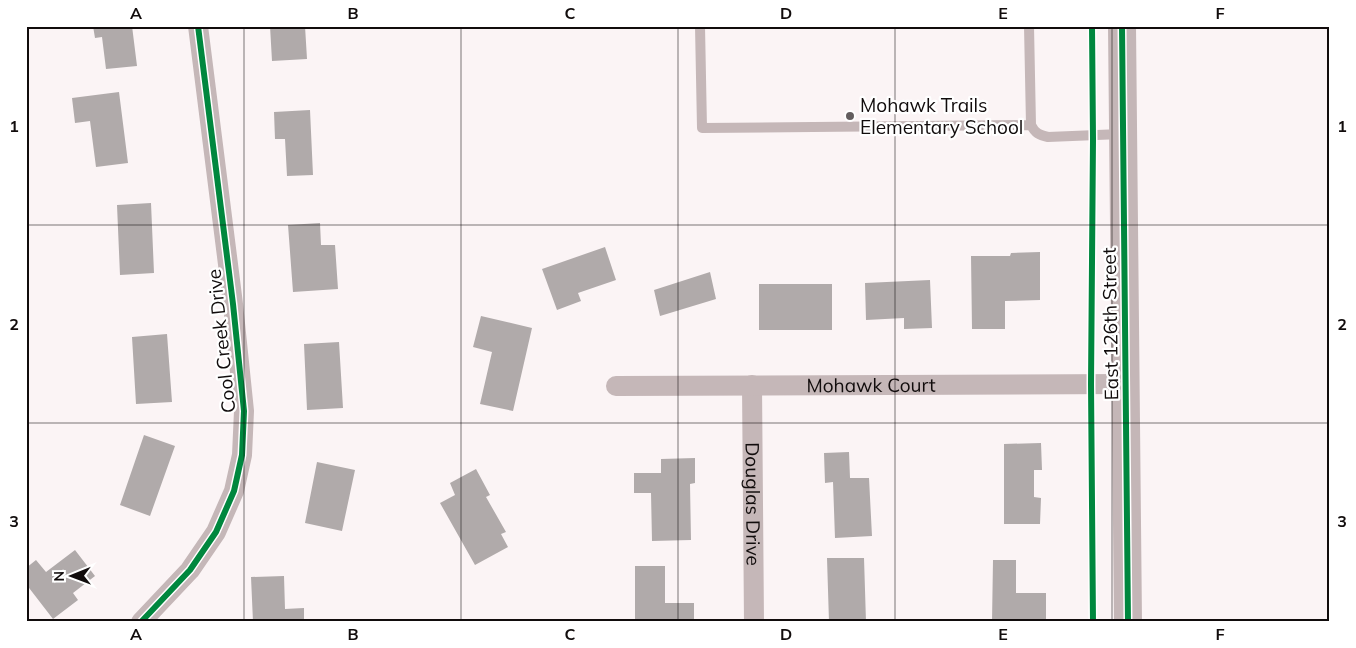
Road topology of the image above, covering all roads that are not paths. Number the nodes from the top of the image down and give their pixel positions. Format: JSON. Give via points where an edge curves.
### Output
{"nodes":[{"id":1,"x":198,"y":26,"type":"edge"},
{"id":2,"x":700,"y":26,"type":"edge"},
{"id":3,"x":1029,"y":26,"type":"edge"},
{"id":4,"x":1122,"y":26,"type":"edge"},
{"id":5,"x":1031,"y":125,"type":"junction"},
{"id":6,"x":1123,"y":134,"type":"junction"},
{"id":7,"x":1126,"y":384,"type":"junction"},
{"id":8,"x":752,"y":385,"type":"junction"},
{"id":9,"x":616,"y":386,"type":"dead end"},
{"id":10,"x":150,"y":619,"type":"edge"},
{"id":11,"x":754,"y":622,"type":"edge"},
{"id":12,"x":1128,"y":622,"type":"edge"}],
"edges":[{"from":1,"to":10,"type":"street","name":"Cool Creek Drive","via":[[244,411],[242,455],[234,491],[216,532]]},
{"from":2,"to":5,"type":"lane","via":[[702,128]]},
{"from":3,"to":5,"type":"lane"},
{"from":4,"to":6,"type":"street","name":"East 126th Street"},
{"from":5,"to":6,"type":"lane","via":[[1039,135],[1048,137]]},
{"from":6,"to":7,"type":"street","name":"East 126th Street"},
{"from":7,"to":8,"type":"street","name":"Mohawk Court"},
{"from":7,"to":12,"type":"street","name":"East 126th Street"},
{"from":8,"to":9,"type":"street","name":"Mohawk Court"},
{"from":8,"to":11,"type":"street","name":"Douglas Drive"}]}
